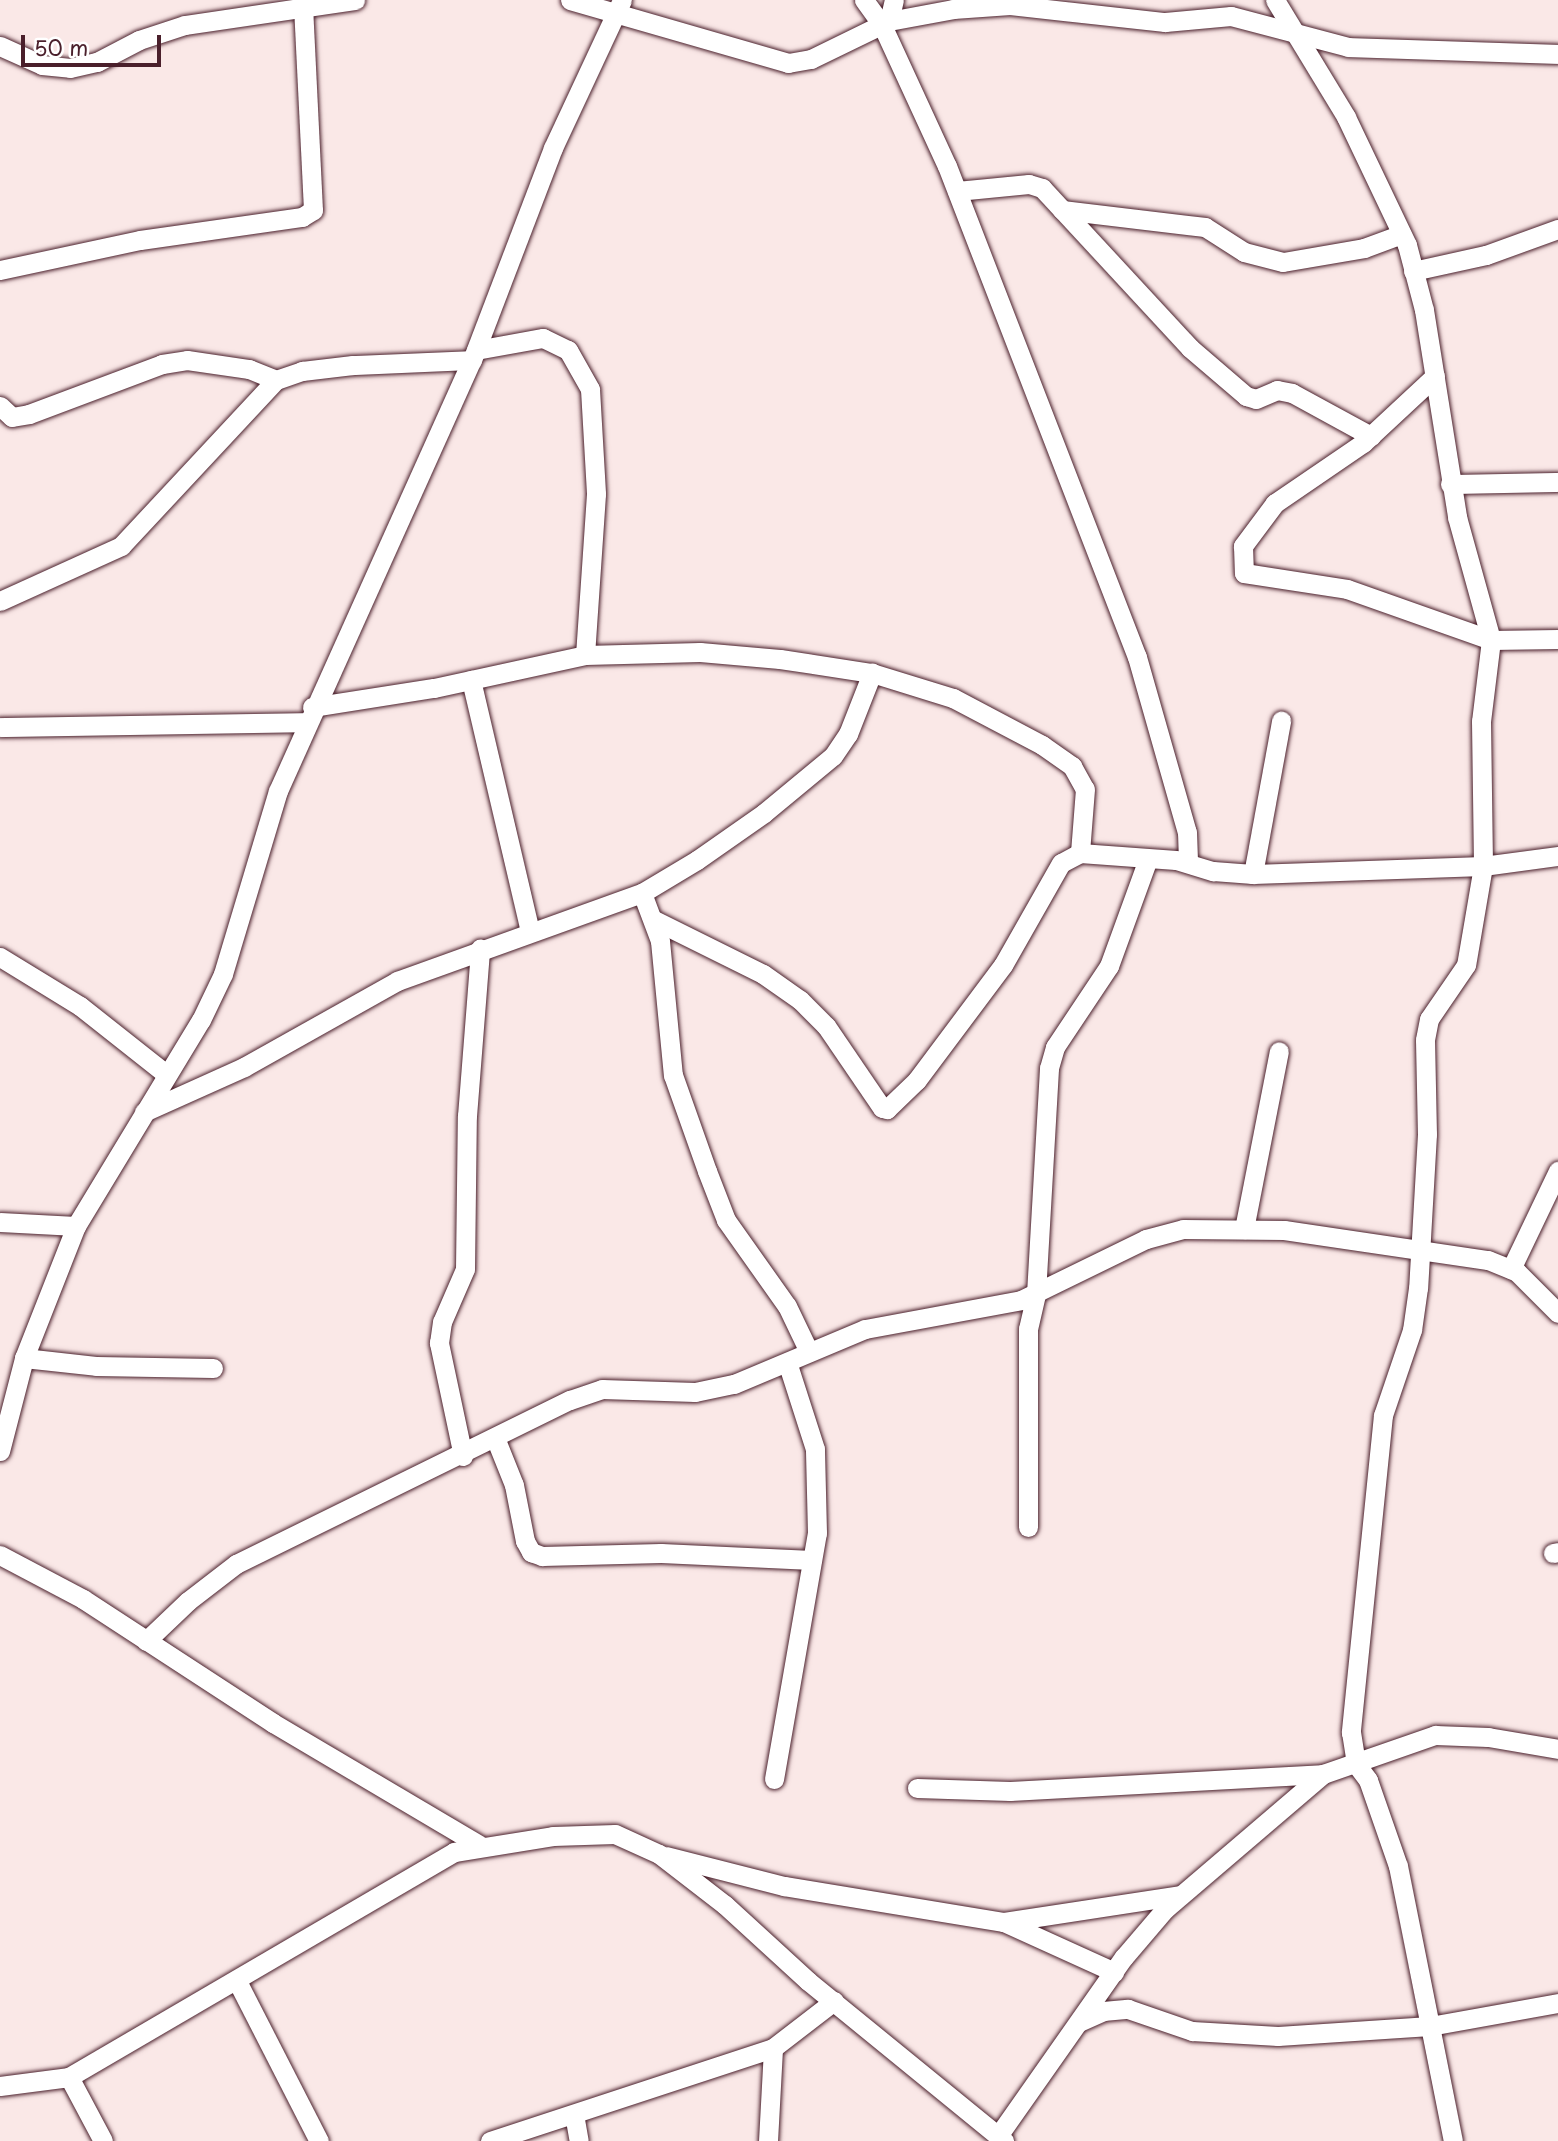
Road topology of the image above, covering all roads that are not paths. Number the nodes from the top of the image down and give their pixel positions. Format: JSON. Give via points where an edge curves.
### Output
{"nodes":[{"id":1,"x":355,"y":0,"type":"edge"},
{"id":2,"x":569,"y":0,"type":"edge"},
{"id":3,"x":864,"y":0,"type":"edge"},
{"id":4,"x":894,"y":0,"type":"edge"},
{"id":5,"x":1275,"y":0,"type":"edge"},
{"id":6,"x":620,"y":5,"type":"edge"},
{"id":7,"x":303,"y":8,"type":"junction"},
{"id":8,"x":885,"y":23,"type":"junction"},
{"id":9,"x":1291,"y":31,"type":"junction"},
{"id":10,"x":0,"y":46,"type":"edge"},
{"id":11,"x":1558,"y":54,"type":"edge"},
{"id":12,"x":957,"y":191,"type":"junction"},
{"id":13,"x":1062,"y":210,"type":"junction"},
{"id":14,"x":1558,"y":229,"type":"edge"},
{"id":15,"x":1402,"y":234,"type":"junction"},
{"id":16,"x":0,"y":270,"type":"edge"},
{"id":17,"x":1413,"y":271,"type":"junction"},
{"id":18,"x":474,"y":355,"type":"junction"},
{"id":19,"x":1435,"y":376,"type":"junction"},
{"id":20,"x":276,"y":380,"type":"junction"},
{"id":21,"x":0,"y":406,"type":"edge"},
{"id":22,"x":1371,"y":436,"type":"junction"},
{"id":23,"x":1558,"y":482,"type":"edge"},
{"id":24,"x":1450,"y":484,"type":"junction"},
{"id":25,"x":0,"y":601,"type":"edge"},
{"id":26,"x":1558,"y":639,"type":"edge"},
{"id":27,"x":1491,"y":640,"type":"junction"},
{"id":28,"x":585,"y":655,"type":"junction"},
{"id":29,"x":872,"y":673,"type":"junction"},
{"id":30,"x":326,"y":678,"type":"junction"},
{"id":31,"x":471,"y":680,"type":"junction"},
{"id":32,"x":346,"y":702,"type":"junction"},
{"id":33,"x":309,"y":714,"type":"junction"},
{"id":34,"x":1281,"y":721,"type":"dead end"},
{"id":35,"x":0,"y":727,"type":"edge"},
{"id":36,"x":1080,"y":853,"type":"junction"},
{"id":37,"x":1558,"y":856,"type":"edge"},
{"id":38,"x":1148,"y":859,"type":"junction"},
{"id":39,"x":1188,"y":862,"type":"junction"},
{"id":40,"x":1483,"y":866,"type":"junction"},
{"id":41,"x":1253,"y":874,"type":"junction"},
{"id":42,"x":642,"y":892,"type":"junction"},
{"id":43,"x":654,"y":919,"type":"junction"},
{"id":44,"x":530,"y":932,"type":"junction"},
{"id":45,"x":480,"y":949,"type":"junction"},
{"id":46,"x":0,"y":957,"type":"edge"},
{"id":47,"x":1279,"y":1051,"type":"dead end"},
{"id":48,"x":166,"y":1074,"type":"junction"},
{"id":49,"x":142,"y":1112,"type":"junction"},
{"id":50,"x":1558,"y":1171,"type":"edge"},
{"id":51,"x":0,"y":1222,"type":"edge"},
{"id":52,"x":76,"y":1226,"type":"junction"},
{"id":53,"x":1244,"y":1229,"type":"junction"},
{"id":54,"x":1421,"y":1253,"type":"junction"},
{"id":55,"x":1511,"y":1269,"type":"junction"},
{"id":56,"x":1036,"y":1294,"type":"junction"},
{"id":57,"x":1558,"y":1313,"type":"edge"},
{"id":58,"x":809,"y":1352,"type":"junction"},
{"id":59,"x":24,"y":1358,"type":"junction"},
{"id":60,"x":787,"y":1363,"type":"junction"},
{"id":61,"x":213,"y":1368,"type":"dead end"},
{"id":62,"x":496,"y":1440,"type":"junction"},
{"id":63,"x":0,"y":1451,"type":"edge"},
{"id":64,"x":463,"y":1456,"type":"junction"},
{"id":65,"x":1028,"y":1527,"type":"dead end"},
{"id":66,"x":0,"y":1555,"type":"edge"},
{"id":67,"x":812,"y":1560,"type":"junction"},
{"id":68,"x":146,"y":1641,"type":"junction"},
{"id":69,"x":1558,"y":1749,"type":"edge"},
{"id":70,"x":1356,"y":1764,"type":"junction"},
{"id":71,"x":1323,"y":1774,"type":"junction"},
{"id":72,"x":774,"y":1779,"type":"dead end"},
{"id":73,"x":917,"y":1788,"type":"dead end"},
{"id":74,"x":479,"y":1845,"type":"junction"},
{"id":75,"x":659,"y":1854,"type":"junction"},
{"id":76,"x":1181,"y":1895,"type":"junction"},
{"id":77,"x":1004,"y":1922,"type":"junction"},
{"id":78,"x":1113,"y":1974,"type":"junction"},
{"id":79,"x":237,"y":1981,"type":"junction"},
{"id":80,"x":834,"y":2001,"type":"junction"},
{"id":81,"x":1558,"y":2003,"type":"edge"},
{"id":82,"x":1128,"y":2008,"type":"junction"},
{"id":83,"x":1080,"y":2022,"type":"junction"},
{"id":84,"x":1430,"y":2026,"type":"junction"},
{"id":85,"x":773,"y":2048,"type":"junction"},
{"id":86,"x":69,"y":2077,"type":"junction"},
{"id":87,"x":0,"y":2086,"type":"edge"},
{"id":88,"x":575,"y":2114,"type":"junction"},
{"id":89,"x":1001,"y":2138,"type":"edge"},
{"id":90,"x":103,"y":2141,"type":"edge"},
{"id":91,"x":319,"y":2141,"type":"edge"},
{"id":92,"x":489,"y":2141,"type":"edge"},
{"id":93,"x":579,"y":2141,"type":"edge"},
{"id":94,"x":768,"y":2141,"type":"edge"},
{"id":95,"x":1453,"y":2141,"type":"edge"}],
"edges":[{"from":1,"to":7,"type":"street"},
{"from":2,"to":6,"type":"street"},
{"from":3,"to":8,"type":"street"},
{"from":4,"to":8,"type":"street"},
{"from":5,"to":9,"type":"street"},
{"from":6,"to":8,"type":"street","via":[[761,58],[788,63],[811,59]]},
{"from":6,"to":18,"type":"street","via":[[553,148]]},
{"from":7,"to":10,"type":"street","via":[[185,25],[139,40],[97,62],[70,68],[42,65]]},
{"from":7,"to":16,"type":"street","via":[[313,210],[302,217],[140,240]]},
{"from":8,"to":9,"type":"street","via":[[953,9],[1010,5],[1165,22],[1231,16]]},
{"from":8,"to":12,"type":"street"},
{"from":9,"to":11,"type":"street","via":[[1348,47]]},
{"from":9,"to":15,"type":"street","via":[[1346,117]]},
{"from":12,"to":13,"type":"street","via":[[1029,184],[1042,188]]},
{"from":12,"to":39,"type":"street","via":[[1137,657],[1186,832]]},
{"from":13,"to":15,"type":"street","via":[[1205,227],[1244,252],[1283,262],[1364,248]]},
{"from":13,"to":22,"type":"street","via":[[1190,348],[1246,396],[1256,399],[1277,390],[1292,393]]},
{"from":14,"to":17,"type":"street","via":[[1486,256]]},
{"from":15,"to":17,"type":"street"},
{"from":17,"to":19,"type":"street"},
{"from":18,"to":20,"type":"street","via":[[302,371]]},
{"from":18,"to":28,"type":"street","via":[[544,338],[568,350],[590,389],[596,494]]},
{"from":18,"to":30,"type":"street"},
{"from":19,"to":22,"type":"street"},
{"from":19,"to":24,"type":"street"},
{"from":20,"to":21,"type":"street","via":[[249,369],[187,360],[162,364],[29,414],[12,417]]},
{"from":20,"to":25,"type":"street","via":[[121,546]]},
{"from":22,"to":27,"type":"street","via":[[1275,503],[1243,545],[1244,573],[1347,589]]},
{"from":23,"to":24,"type":"street"},
{"from":24,"to":27,"type":"street"},
{"from":26,"to":27,"type":"street"},
{"from":27,"to":40,"type":"street","via":[[1481,721]]},
{"from":28,"to":29,"type":"street","via":[[701,652]]},
{"from":28,"to":31,"type":"street"},
{"from":29,"to":36,"type":"street","via":[[953,698],[1005,722],[1072,766],[1084,789]]},
{"from":29,"to":42,"type":"street","via":[[848,734],[833,756],[764,813]]},
{"from":30,"to":32,"type":"street"},
{"from":30,"to":33,"type":"street"},
{"from":31,"to":32,"type":"street"},
{"from":31,"to":44,"type":"street"},
{"from":32,"to":33,"type":"street"},
{"from":33,"to":35,"type":"street"},
{"from":33,"to":48,"type":"street","via":[[278,791],[223,974],[201,1020]]},
{"from":34,"to":41,"type":"street"},
{"from":36,"to":38,"type":"street"},
{"from":36,"to":43,"type":"street","via":[[1061,863],[1003,965],[917,1080],[887,1109],[826,1026],[800,1000],[763,974]]},
{"from":37,"to":40,"type":"street"},
{"from":38,"to":39,"type":"street"},
{"from":38,"to":56,"type":"street","via":[[1109,966],[1052,1058],[1046,1092]]},
{"from":39,"to":41,"type":"street","via":[[1213,872]]},
{"from":40,"to":41,"type":"street"},
{"from":40,"to":54,"type":"street","via":[[1466,965],[1429,1019],[1425,1041],[1427,1134]]},
{"from":42,"to":43,"type":"street"},
{"from":42,"to":44,"type":"street"},
{"from":43,"to":58,"type":"street","via":[[673,1075],[702,1159],[726,1220],[787,1306]]},
{"from":44,"to":45,"type":"street"},
{"from":45,"to":49,"type":"street","via":[[397,981],[244,1067]]},
{"from":45,"to":64,"type":"street","via":[[467,1116],[465,1269],[442,1322],[439,1343]]},
{"from":46,"to":48,"type":"street","via":[[80,1006]]},
{"from":47,"to":53,"type":"street"},
{"from":48,"to":49,"type":"street"},
{"from":49,"to":52,"type":"street"},
{"from":50,"to":55,"type":"street"},
{"from":51,"to":52,"type":"street"},
{"from":52,"to":59,"type":"street"},
{"from":53,"to":54,"type":"street","via":[[1346,1237]]},
{"from":53,"to":56,"type":"street","via":[[1182,1229],[1146,1239]]},
{"from":54,"to":55,"type":"street","via":[[1488,1260]]},
{"from":54,"to":70,"type":"street","via":[[1412,1330],[1383,1415],[1351,1732]]},
{"from":55,"to":57,"type":"street"},
{"from":56,"to":58,"type":"street","via":[[865,1329]]},
{"from":56,"to":65,"type":"street","via":[[1028,1329]]},
{"from":58,"to":60,"type":"street"},
{"from":59,"to":61,"type":"street","via":[[96,1366]]},
{"from":59,"to":63,"type":"street"},
{"from":60,"to":62,"type":"street","via":[[734,1384],[695,1392],[602,1389],[570,1400]]},
{"from":60,"to":67,"type":"street","via":[[815,1449],[817,1533]]},
{"from":62,"to":64,"type":"street"},
{"from":62,"to":67,"type":"street","via":[[514,1485],[531,1552],[542,1556],[662,1553]]},
{"from":64,"to":68,"type":"street","via":[[236,1564]]},
{"from":66,"to":68,"type":"street","via":[[83,1599]]},
{"from":67,"to":72,"type":"street"},
{"from":68,"to":74,"type":"street","via":[[273,1723]]},
{"from":69,"to":70,"type":"street","via":[[1488,1737],[1435,1735]]},
{"from":70,"to":71,"type":"street"},
{"from":70,"to":84,"type":"street","via":[[1368,1780],[1398,1866]]},
{"from":71,"to":73,"type":"street","via":[[1010,1791]]},
{"from":71,"to":76,"type":"street"},
{"from":74,"to":75,"type":"street","via":[[615,1834]]},
{"from":74,"to":79,"type":"street","via":[[415,1872],[346,1919]]},
{"from":75,"to":77,"type":"street","via":[[784,1886]]},
{"from":75,"to":80,"type":"street"},
{"from":76,"to":77,"type":"street"},
{"from":76,"to":78,"type":"street"},
{"from":77,"to":78,"type":"street"},
{"from":78,"to":82,"type":"street"},
{"from":78,"to":83,"type":"street"},
{"from":79,"to":86,"type":"street"},
{"from":79,"to":91,"type":"street"},
{"from":80,"to":85,"type":"street"},
{"from":80,"to":89,"type":"street"},
{"from":81,"to":84,"type":"street"},
{"from":82,"to":83,"type":"street","via":[[1103,2011]]},
{"from":82,"to":84,"type":"street","via":[[1192,2031],[1235,2036]]},
{"from":83,"to":89,"type":"street"},
{"from":84,"to":95,"type":"street"},
{"from":85,"to":88,"type":"street"},
{"from":85,"to":94,"type":"street"},
{"from":86,"to":87,"type":"street"},
{"from":86,"to":90,"type":"street"},
{"from":88,"to":92,"type":"street"},
{"from":88,"to":93,"type":"street"}]}
